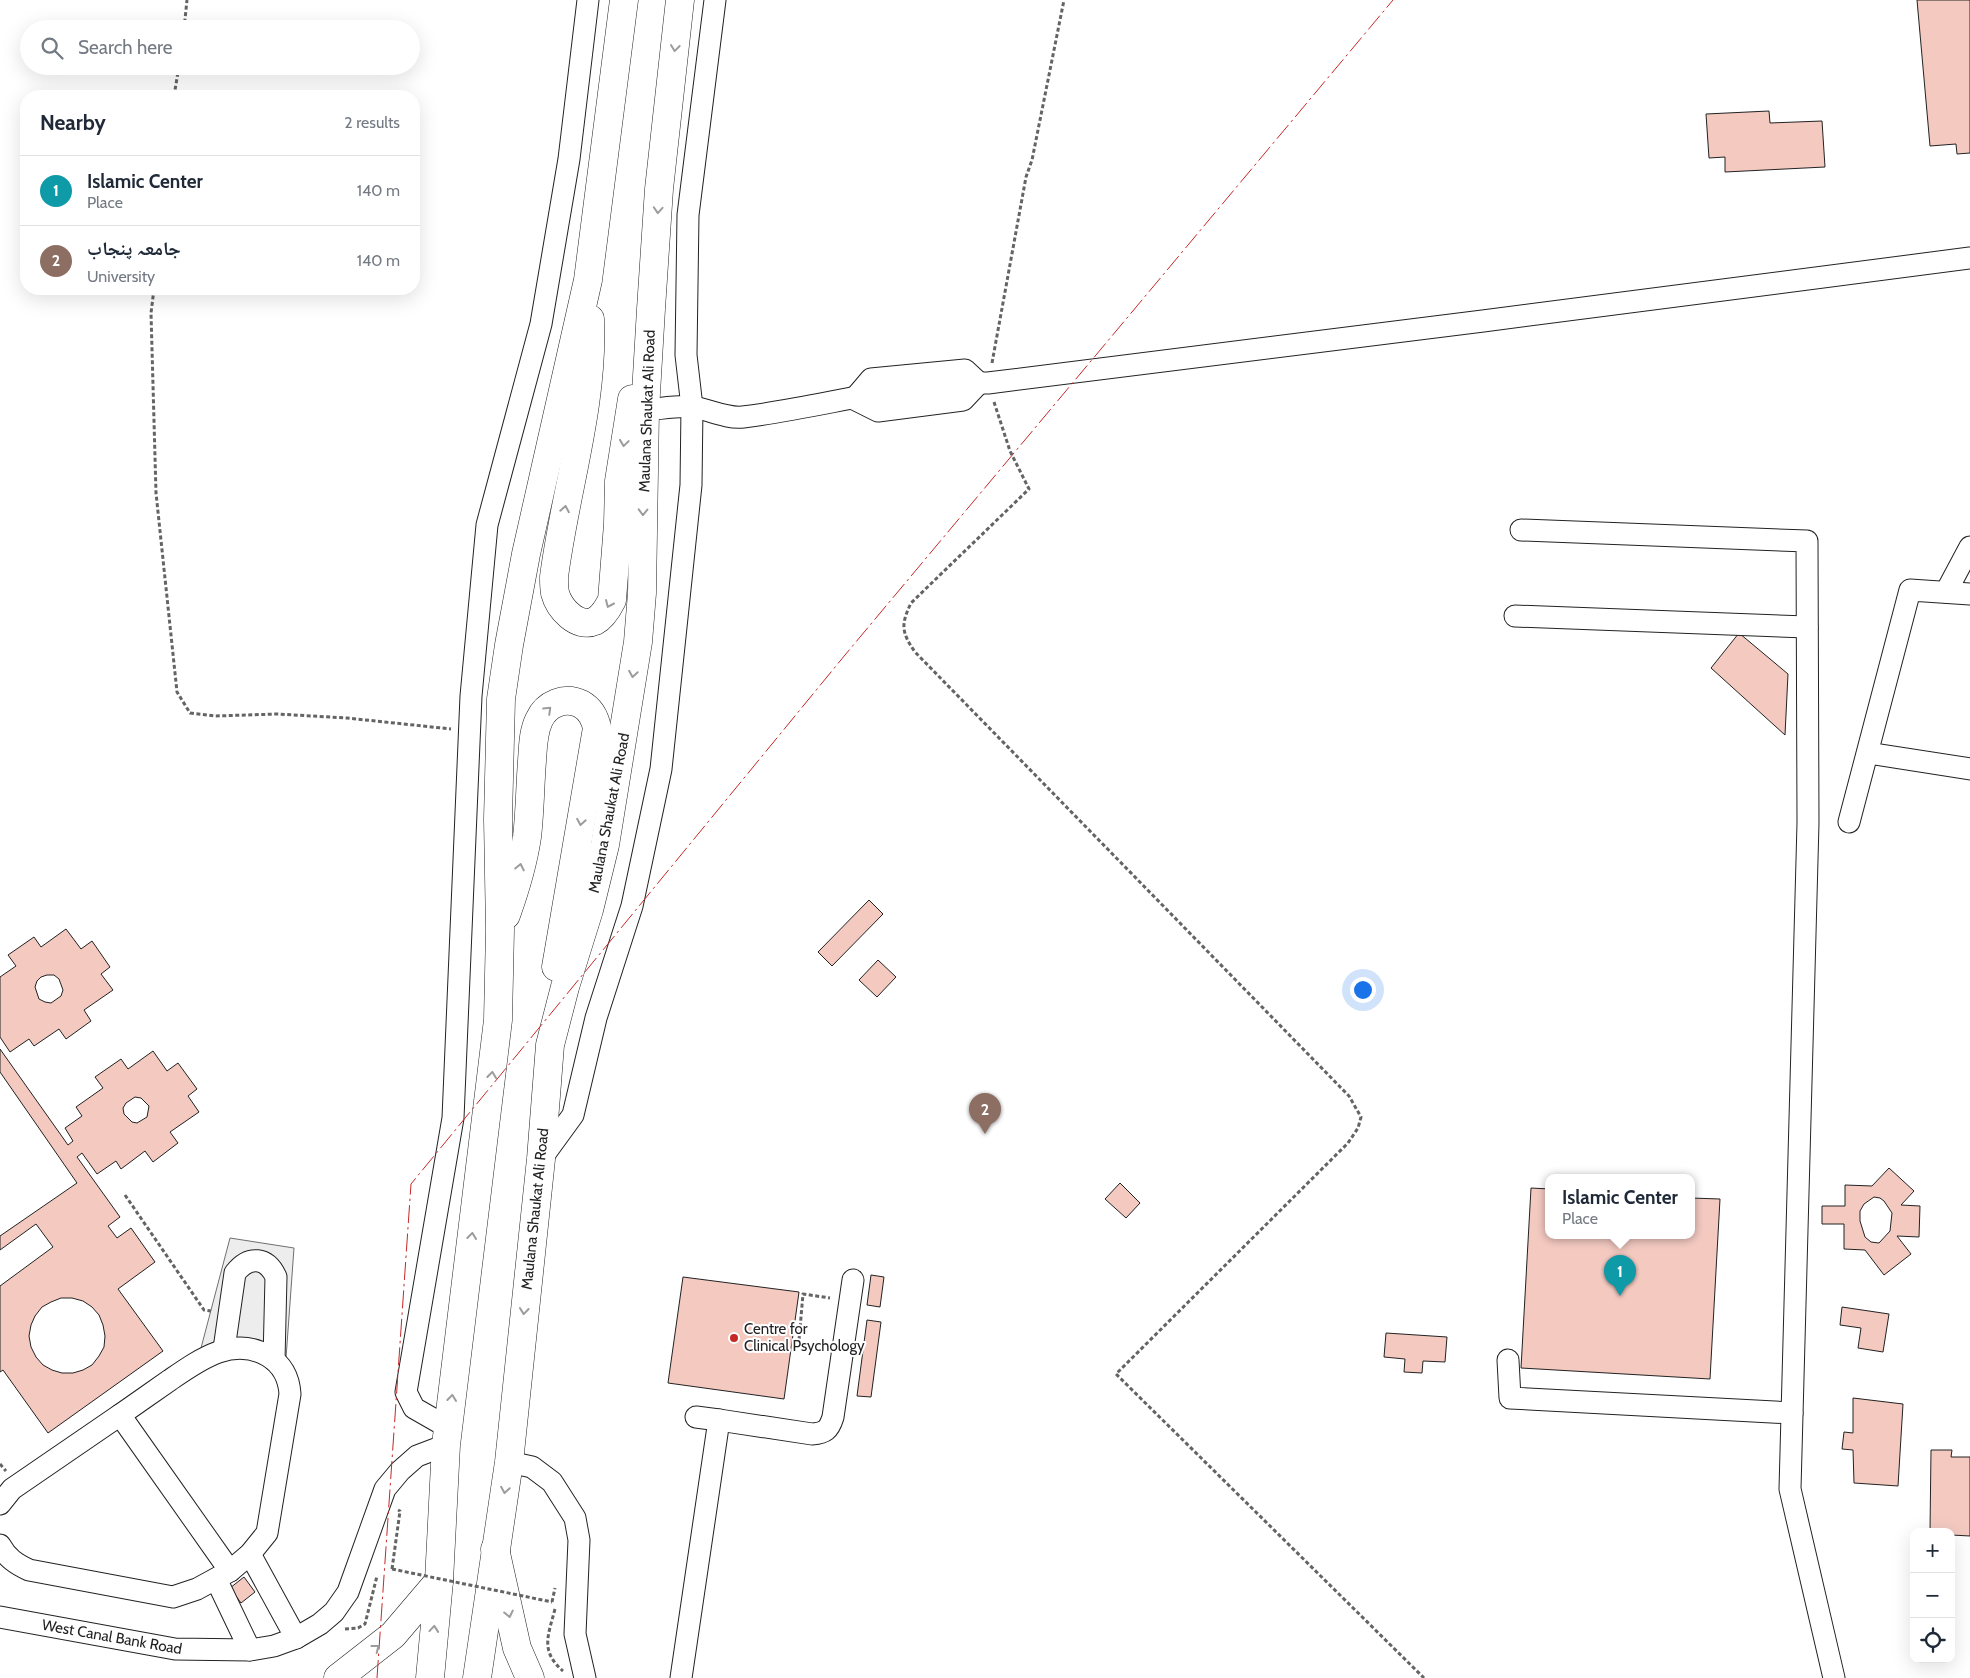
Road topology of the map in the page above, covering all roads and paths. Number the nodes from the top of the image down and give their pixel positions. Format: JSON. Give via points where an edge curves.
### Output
{"nodes":[{"id":1,"x":187,"y":0,"type":"edge"},
{"id":2,"x":588,"y":0,"type":"edge"},
{"id":3,"x":624,"y":0,"type":"edge"},
{"id":4,"x":680,"y":0,"type":"edge"},
{"id":5,"x":715,"y":0,"type":"edge"},
{"id":6,"x":1064,"y":0,"type":"edge"},
{"id":7,"x":185,"y":20,"type":"edge"},
{"id":8,"x":178,"y":75,"type":"edge"},
{"id":9,"x":175,"y":90,"type":"edge"},
{"id":10,"x":1970,"y":258,"type":"edge"},
{"id":11,"x":588,"y":280,"type":"junction"},
{"id":12,"x":153,"y":295,"type":"edge"},
{"id":13,"x":651,"y":309,"type":"junction"},
{"id":14,"x":983,"y":383,"type":"junction"},
{"id":15,"x":854,"y":399,"type":"junction"},
{"id":16,"x":692,"y":407,"type":"junction"},
{"id":17,"x":645,"y":410,"type":"junction"},
{"id":18,"x":1521,"y":530,"type":"dead end"},
{"id":19,"x":1970,"y":547,"type":"edge"},
{"id":20,"x":1946,"y":592,"type":"junction"},
{"id":21,"x":1970,"y":594,"type":"edge"},
{"id":22,"x":1515,"y":616,"type":"dead end"},
{"id":23,"x":1807,"y":627,"type":"junction"},
{"id":24,"x":469,"y":731,"type":"junction"},
{"id":25,"x":1868,"y":753,"type":"junction"},
{"id":26,"x":1970,"y":769,"type":"edge"},
{"id":27,"x":1849,"y":822,"type":"dead end"},
{"id":28,"x":500,"y":930,"type":"junction"},
{"id":29,"x":554,"y":1027,"type":"junction"},
{"id":30,"x":541,"y":1158,"type":"junction"},
{"id":31,"x":125,"y":1195,"type":"dead end"},
{"id":32,"x":853,"y":1280,"type":"dead end"},
{"id":33,"x":850,"y":1301,"type":"junction"},
{"id":34,"x":229,"y":1315,"type":"junction"},
{"id":35,"x":799,"y":1340,"type":"dead end"},
{"id":36,"x":224,"y":1349,"type":"junction"},
{"id":37,"x":274,"y":1360,"type":"junction"},
{"id":38,"x":1508,"y":1360,"type":"dead end"},
{"id":39,"x":1792,"y":1413,"type":"junction"},
{"id":40,"x":120,"y":1415,"type":"junction"},
{"id":41,"x":696,"y":1417,"type":"dead end"},
{"id":42,"x":719,"y":1420,"type":"junction"},
{"id":43,"x":447,"y":1437,"type":"junction"},
{"id":44,"x":509,"y":1462,"type":"junction"},
{"id":45,"x":1,"y":1498,"type":"edge"},
{"id":46,"x":0,"y":1545,"type":"edge"},
{"id":47,"x":495,"y":1549,"type":"junction"},
{"id":48,"x":250,"y":1554,"type":"junction"},
{"id":49,"x":392,"y":1569,"type":"dead end"},
{"id":50,"x":223,"y":1575,"type":"junction"},
{"id":51,"x":439,"y":1581,"type":"junction"},
{"id":52,"x":552,"y":1602,"type":"dead end"},
{"id":53,"x":0,"y":1617,"type":"edge"},
{"id":54,"x":296,"y":1638,"type":"junction"},
{"id":55,"x":250,"y":1650,"type":"junction"},
{"id":56,"x":338,"y":1678,"type":"edge"},
{"id":57,"x":430,"y":1678,"type":"edge"},
{"id":58,"x":477,"y":1678,"type":"edge"},
{"id":59,"x":530,"y":1678,"type":"edge"},
{"id":60,"x":585,"y":1678,"type":"edge"},
{"id":61,"x":681,"y":1678,"type":"edge"},
{"id":62,"x":1424,"y":1678,"type":"edge"},
{"id":63,"x":1834,"y":1678,"type":"edge"}],
"edges":[{"from":1,"to":7,"type":"path"},
{"from":2,"to":24,"type":"street","via":[[568,160],[541,324],[487,525]]},
{"from":3,"to":11,"type":"main road"},
{"from":4,"to":13,"type":"main road","name":"Maulana Shaukat Ali Road","one_way":true,"via":[[659,189]]},
{"from":5,"to":16,"type":"street","via":[[688,215],[686,355]]},
{"from":6,"to":14,"type":"path"},
{"from":8,"to":9,"type":"path"},
{"from":10,"to":14,"type":"street"},
{"from":13,"to":11,"type":"main road","one_way":true,"via":[[628,418],[619,481],[612,600],[608,609],[594,621],[577,620],[560,605],[554,577],[591,352]]},
{"from":11,"to":28,"type":"main road","via":[[526,554],[501,699]]},
{"from":12,"to":24,"type":"path","via":[[156,493],[177,692],[190,713],[215,716],[277,714]]},
{"from":13,"to":17,"type":"main road","name":"Maulana Shaukat Ali Road"},
{"from":14,"to":15,"type":"street","via":[[963,400],[878,411]]},
{"from":14,"to":15,"type":"street","via":[[965,370],[871,379]]},
{"from":14,"to":62,"type":"path","via":[[1029,489],[911,603],[903,619],[906,640],[1349,1096],[1361,1116],[1358,1128],[1348,1143],[1116,1374]]},
{"from":15,"to":16,"type":"street","via":[[740,417]]},
{"from":16,"to":17,"type":"street"},
{"from":16,"to":30,"type":"street","via":[[691,485],[661,769],[632,906],[596,1018],[573,1115]]},
{"from":17,"to":29,"type":"main road","name":"Maulana Shaukat Ali Road","one_way":true,"via":[[642,593],[635,662],[605,845]]},
{"from":18,"to":23,"type":"street","via":[[1807,541]]},
{"from":19,"to":20,"type":"street"},
{"from":20,"to":21,"type":"street"},
{"from":20,"to":25,"type":"street","via":[[1910,590]]},
{"from":22,"to":23,"type":"street"},
{"from":23,"to":39,"type":"street","via":[[1808,823]]},
{"from":24,"to":43,"type":"street","via":[[453,1118],[406,1392],[414,1408]]},
{"from":25,"to":26,"type":"street"},
{"from":25,"to":27,"type":"street"},
{"from":28,"to":29,"type":"main road","one_way":true,"via":[[516,886],[527,838],[533,747],[539,720],[556,703],[569,700],[579,703],[592,714],[597,728],[553,985]]},
{"from":43,"to":28,"type":"main road","one_way":true,"via":[[498,1020]]},
{"from":29,"to":30,"type":"main road","name":"Maulana Shaukat Ali Road"},
{"from":30,"to":44,"type":"main road","name":"Maulana Shaukat Ali Road","one_way":true},
{"from":31,"to":34,"type":"path","via":[[204,1310]]},
{"from":32,"to":33,"type":"street"},
{"from":33,"to":35,"type":"path","via":[[803,1294]]},
{"from":33,"to":42,"type":"street","via":[[833,1417],[823,1434]]},
{"from":34,"to":36,"type":"street"},
{"from":34,"to":37,"type":"street","via":[[236,1273],[247,1262],[265,1263],[276,1277]]},
{"from":36,"to":37,"type":"street","via":[[260,1351]]},
{"from":36,"to":40,"type":"street","via":[[204,1357]]},
{"from":37,"to":48,"type":"street","via":[[284,1371],[290,1394],[267,1533]]},
{"from":38,"to":39,"type":"street","via":[[1510,1398]]},
{"from":39,"to":63,"type":"street","via":[[1790,1489]]},
{"from":40,"to":45,"type":"street"},
{"from":40,"to":50,"type":"street"},
{"from":41,"to":42,"type":"street"},
{"from":42,"to":61,"type":"street"},
{"from":43,"to":51,"type":"main road"},
{"from":43,"to":54,"type":"street","name":"West Canal Bank Road","via":[[417,1456],[390,1483],[348,1592],[334,1612]]},
{"from":44,"to":47,"type":"main road","name":"Maulana Shaukat Ali Road","one_way":true},
{"from":44,"to":60,"type":"street","via":[[532,1467],[552,1482],[575,1518],[579,1540],[575,1634]]},
{"from":46,"to":50,"type":"street","via":[[17,1565],[30,1570],[172,1597]]},
{"from":47,"to":58,"type":"main road","name":"Maulana Shaukat Ali Road"},
{"from":47,"to":59,"type":"main road","one_way":true,"via":[[517,1648]]},
{"from":48,"to":50,"type":"street"},
{"from":48,"to":54,"type":"street"},
{"from":49,"to":52,"type":"path","bridge":true},
{"from":50,"to":55,"type":"street"},
{"from":56,"to":51,"type":"main road","one_way":true,"via":[[393,1635]]},
{"from":57,"to":51,"type":"main road","one_way":true},
{"from":53,"to":55,"type":"street","name":"West Canal Bank Road","via":[[174,1649]]},
{"from":54,"to":55,"type":"street","name":"West Canal Bank Road"}]}
